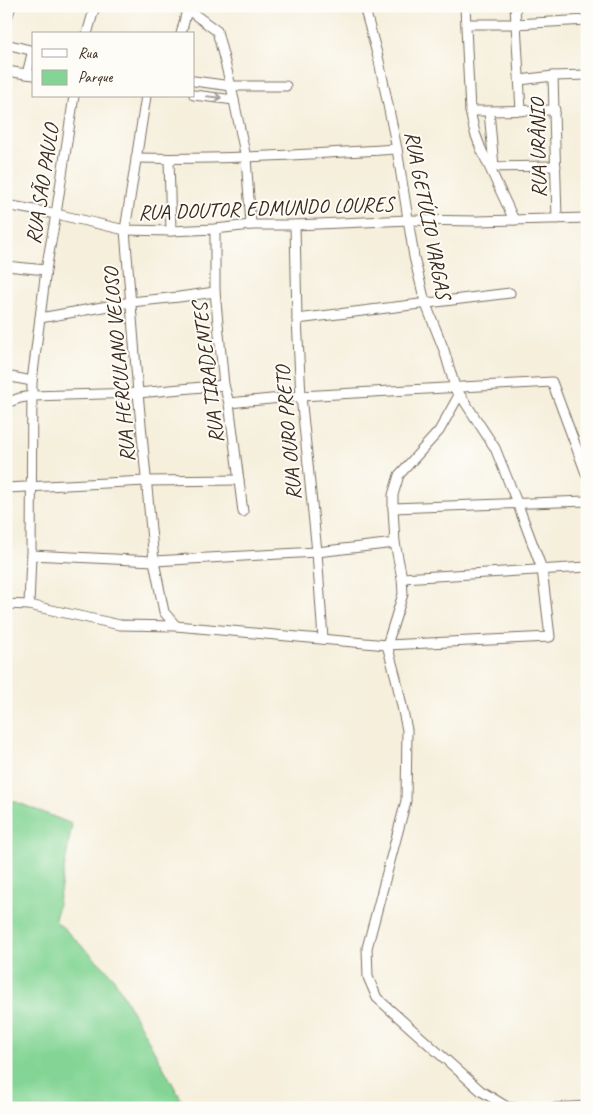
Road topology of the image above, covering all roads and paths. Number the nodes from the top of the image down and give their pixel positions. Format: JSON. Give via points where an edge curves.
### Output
{"nodes":[{"id":1,"x":11,"y":6,"type":"edge"},
{"id":2,"x":95,"y":6,"type":"edge"},
{"id":3,"x":364,"y":6,"type":"edge"},
{"id":4,"x":465,"y":6,"type":"edge"},
{"id":5,"x":515,"y":6,"type":"edge"},
{"id":6,"x":187,"y":7,"type":"edge"},
{"id":7,"x":6,"y":20,"type":"edge"},
{"id":8,"x":587,"y":20,"type":"edge"},
{"id":9,"x":466,"y":24,"type":"junction"},
{"id":10,"x":515,"y":24,"type":"junction"},
{"id":11,"x":88,"y":32,"type":"edge"},
{"id":12,"x":181,"y":32,"type":"edge"},
{"id":13,"x":6,"y":44,"type":"edge"},
{"id":14,"x":32,"y":50,"type":"edge"},
{"id":15,"x":6,"y":71,"type":"edge"},
{"id":16,"x":31,"y":74,"type":"edge"},
{"id":17,"x":587,"y":75,"type":"edge"},
{"id":18,"x":553,"y":76,"type":"junction"},
{"id":19,"x":520,"y":80,"type":"junction"},
{"id":20,"x":195,"y":81,"type":"edge"},
{"id":21,"x":231,"y":86,"type":"junction"},
{"id":22,"x":286,"y":86,"type":"dead end"},
{"id":23,"x":195,"y":95,"type":"edge"},
{"id":24,"x":74,"y":98,"type":"edge"},
{"id":25,"x":146,"y":98,"type":"edge"},
{"id":26,"x":234,"y":100,"type":"junction"},
{"id":27,"x":521,"y":110,"type":"junction"},
{"id":28,"x":555,"y":110,"type":"junction"},
{"id":29,"x":470,"y":111,"type":"junction"},
{"id":30,"x":489,"y":111,"type":"junction"},
{"id":31,"x":398,"y":149,"type":"junction"},
{"id":32,"x":136,"y":158,"type":"junction"},
{"id":33,"x":246,"y":158,"type":"junction"},
{"id":34,"x":169,"y":159,"type":"junction"},
{"id":35,"x":556,"y":166,"type":"junction"},
{"id":36,"x":492,"y":167,"type":"junction"},
{"id":37,"x":6,"y":205,"type":"edge"},
{"id":38,"x":56,"y":214,"type":"junction"},
{"id":39,"x":587,"y":218,"type":"edge"},
{"id":40,"x":557,"y":219,"type":"junction"},
{"id":41,"x":409,"y":220,"type":"junction"},
{"id":42,"x":514,"y":220,"type":"junction"},
{"id":43,"x":295,"y":224,"type":"junction"},
{"id":44,"x":251,"y":225,"type":"junction"},
{"id":45,"x":214,"y":229,"type":"junction"},
{"id":46,"x":125,"y":230,"type":"junction"},
{"id":47,"x":172,"y":231,"type":"junction"},
{"id":48,"x":6,"y":266,"type":"edge"},
{"id":49,"x":46,"y":270,"type":"junction"},
{"id":50,"x":215,"y":292,"type":"junction"},
{"id":51,"x":510,"y":293,"type":"dead end"},
{"id":52,"x":131,"y":302,"type":"junction"},
{"id":53,"x":425,"y":302,"type":"junction"},
{"id":54,"x":40,"y":318,"type":"junction"},
{"id":55,"x":297,"y":319,"type":"junction"},
{"id":56,"x":6,"y":376,"type":"edge"},
{"id":57,"x":32,"y":381,"type":"junction"},
{"id":58,"x":224,"y":385,"type":"junction"},
{"id":59,"x":455,"y":387,"type":"junction"},
{"id":60,"x":138,"y":393,"type":"junction"},
{"id":61,"x":32,"y":396,"type":"junction"},
{"id":62,"x":301,"y":396,"type":"junction"},
{"id":63,"x":6,"y":403,"type":"edge"},
{"id":64,"x":228,"y":403,"type":"junction"},
{"id":65,"x":587,"y":476,"type":"edge"},
{"id":66,"x":239,"y":480,"type":"junction"},
{"id":67,"x":146,"y":481,"type":"junction"},
{"id":68,"x":31,"y":486,"type":"junction"},
{"id":69,"x":6,"y":488,"type":"edge"},
{"id":70,"x":587,"y":501,"type":"edge"},
{"id":71,"x":518,"y":504,"type":"junction"},
{"id":72,"x":393,"y":508,"type":"junction"},
{"id":73,"x":243,"y":512,"type":"dead end"},
{"id":74,"x":395,"y":543,"type":"junction"},
{"id":75,"x":317,"y":552,"type":"junction"},
{"id":76,"x":31,"y":555,"type":"junction"},
{"id":77,"x":154,"y":561,"type":"junction"},
{"id":78,"x":587,"y":567,"type":"edge"},
{"id":79,"x":542,"y":569,"type":"junction"},
{"id":80,"x":402,"y":578,"type":"junction"},
{"id":81,"x":6,"y":604,"type":"edge"},
{"id":82,"x":29,"y":606,"type":"junction"},
{"id":83,"x":176,"y":626,"type":"junction"},
{"id":84,"x":323,"y":639,"type":"junction"},
{"id":85,"x":387,"y":645,"type":"junction"},
{"id":86,"x":587,"y":1106,"type":"edge"},
{"id":87,"x":515,"y":1108,"type":"edge"},
{"id":88,"x":555,"y":1108,"type":"edge"}],
"edges":[{"from":1,"to":7,"type":"street"},
{"from":2,"to":11,"type":"street"},
{"from":3,"to":31,"type":"street","name":"RUA GETÚLIO VARGAS"},
{"from":4,"to":9,"type":"street"},
{"from":5,"to":10,"type":"street"},
{"from":6,"to":12,"type":"street"},
{"from":6,"to":21,"type":"street","via":[[217,31]]},
{"from":8,"to":10,"type":"street"},
{"from":9,"to":10,"type":"street"},
{"from":9,"to":29,"type":"street"},
{"from":10,"to":19,"type":"street"},
{"from":13,"to":14,"type":"street"},
{"from":15,"to":16,"type":"street"},
{"from":17,"to":18,"type":"street"},
{"from":18,"to":19,"type":"street"},
{"from":18,"to":28,"type":"street","name":"RUA URÂNIO"},
{"from":19,"to":27,"type":"street"},
{"from":20,"to":21,"type":"street"},
{"from":21,"to":22,"type":"street"},
{"from":21,"to":26,"type":"street"},
{"from":23,"to":26,"type":"street","one_way":true},
{"from":24,"to":38,"type":"street","name":"RUA SÃO PAULO"},
{"from":25,"to":32,"type":"street","name":"RUA HERCULANO VELOSO"},
{"from":26,"to":33,"type":"street"},
{"from":27,"to":28,"type":"street"},
{"from":27,"to":30,"type":"street"},
{"from":28,"to":35,"type":"street","name":"RUA URÂNIO"},
{"from":29,"to":30,"type":"street"},
{"from":29,"to":36,"type":"street","via":[[475,133]]},
{"from":30,"to":36,"type":"street"},
{"from":31,"to":33,"type":"street"},
{"from":31,"to":41,"type":"street","name":"RUA GETÚLIO VARGAS"},
{"from":32,"to":34,"type":"street"},
{"from":32,"to":46,"type":"street","name":"RUA HERCULANO VELOSO"},
{"from":33,"to":34,"type":"street"},
{"from":33,"to":44,"type":"street"},
{"from":34,"to":47,"type":"street"},
{"from":35,"to":36,"type":"street"},
{"from":35,"to":40,"type":"street","name":"RUA URÂNIO"},
{"from":36,"to":42,"type":"street"},
{"from":37,"to":38,"type":"street","name":"RUA DOUTOR EDMUNDO LOURES"},
{"from":38,"to":46,"type":"street","name":"RUA DOUTOR EDMUNDO LOURES"},
{"from":38,"to":49,"type":"street","name":"RUA SÃO PAULO"},
{"from":39,"to":40,"type":"street","name":"RUA DOUTOR EDMUNDO LOURES"},
{"from":40,"to":42,"type":"street","name":"RUA DOUTOR EDMUNDO LOURES"},
{"from":41,"to":42,"type":"street","name":"RUA DOUTOR EDMUNDO LOURES"},
{"from":41,"to":43,"type":"street","name":"RUA DOUTOR EDMUNDO LOURES"},
{"from":41,"to":53,"type":"street","name":"RUA GETÚLIO VARGAS"},
{"from":43,"to":44,"type":"street","name":"RUA DOUTOR EDMUNDO LOURES"},
{"from":43,"to":55,"type":"street","name":"RUA OURO PRETO"},
{"from":44,"to":45,"type":"street","name":"RUA DOUTOR EDMUNDO LOURES"},
{"from":45,"to":47,"type":"street","name":"RUA DOUTOR EDMUNDO LOURES"},
{"from":45,"to":50,"type":"street","name":"RUA TIRADENTES"},
{"from":46,"to":47,"type":"street","name":"RUA DOUTOR EDMUNDO LOURES"},
{"from":46,"to":52,"type":"street","name":"RUA HERCULANO VELOSO"},
{"from":48,"to":49,"type":"street"},
{"from":49,"to":54,"type":"street","name":"RUA SÃO PAULO"},
{"from":50,"to":52,"type":"street"},
{"from":50,"to":58,"type":"street","name":"RUA TIRADENTES"},
{"from":51,"to":53,"type":"street"},
{"from":52,"to":54,"type":"street"},
{"from":52,"to":60,"type":"street","name":"RUA HERCULANO VELOSO"},
{"from":53,"to":55,"type":"street"},
{"from":53,"to":59,"type":"street","name":"RUA GETÚLIO VARGAS"},
{"from":54,"to":57,"type":"street","name":"RUA SÃO PAULO"},
{"from":55,"to":62,"type":"street","name":"RUA OURO PRETO"},
{"from":56,"to":57,"type":"street"},
{"from":57,"to":61,"type":"street","name":"RUA SÃO PAULO"},
{"from":58,"to":60,"type":"street"},
{"from":58,"to":64,"type":"street","name":"RUA TIRADENTES"},
{"from":59,"to":62,"type":"street"},
{"from":59,"to":65,"type":"street","via":[[552,382]]},
{"from":59,"to":71,"type":"street","via":[[495,448]]},
{"from":59,"to":72,"type":"street","name":"RUA GETÚLIO VARGAS","via":[[458,397],[439,431],[399,476]]},
{"from":60,"to":61,"type":"street"},
{"from":60,"to":67,"type":"street","name":"RUA HERCULANO VELOSO"},
{"from":61,"to":63,"type":"street"},
{"from":61,"to":68,"type":"street","name":"RUA SÃO PAULO"},
{"from":62,"to":64,"type":"street"},
{"from":62,"to":75,"type":"street","name":"RUA OURO PRETO"},
{"from":64,"to":66,"type":"street","name":"RUA TIRADENTES"},
{"from":66,"to":67,"type":"street"},
{"from":66,"to":73,"type":"street","name":"RUA TIRADENTES"},
{"from":67,"to":68,"type":"street"},
{"from":67,"to":77,"type":"street","name":"RUA HERCULANO VELOSO"},
{"from":68,"to":69,"type":"street"},
{"from":68,"to":76,"type":"street","name":"RUA SÃO PAULO"},
{"from":70,"to":71,"type":"street"},
{"from":71,"to":72,"type":"street"},
{"from":71,"to":79,"type":"street"},
{"from":72,"to":74,"type":"street","name":"RUA GETÚLIO VARGAS"},
{"from":74,"to":75,"type":"street"},
{"from":74,"to":80,"type":"street","name":"RUA GETÚLIO VARGAS"},
{"from":75,"to":77,"type":"street"},
{"from":75,"to":84,"type":"street","name":"RUA OURO PRETO"},
{"from":76,"to":77,"type":"street"},
{"from":76,"to":82,"type":"street","name":"RUA SÃO PAULO"},
{"from":77,"to":83,"type":"street","name":"RUA HERCULANO VELOSO","via":[[164,612]]},
{"from":78,"to":79,"type":"street"},
{"from":79,"to":80,"type":"street"},
{"from":79,"to":85,"type":"street","via":[[550,636]]},
{"from":80,"to":85,"type":"street","name":"RUA GETÚLIO VARGAS","via":[[403,594]]},
{"from":81,"to":82,"type":"street"},
{"from":82,"to":83,"type":"street","via":[[120,625]]},
{"from":83,"to":84,"type":"street"},
{"from":84,"to":85,"type":"street"},
{"from":85,"to":87,"type":"street","via":[[407,730],[406,801],[367,948],[368,977],[377,998],[481,1091],[507,1107]]},
{"from":86,"to":88,"type":"street"}]}
